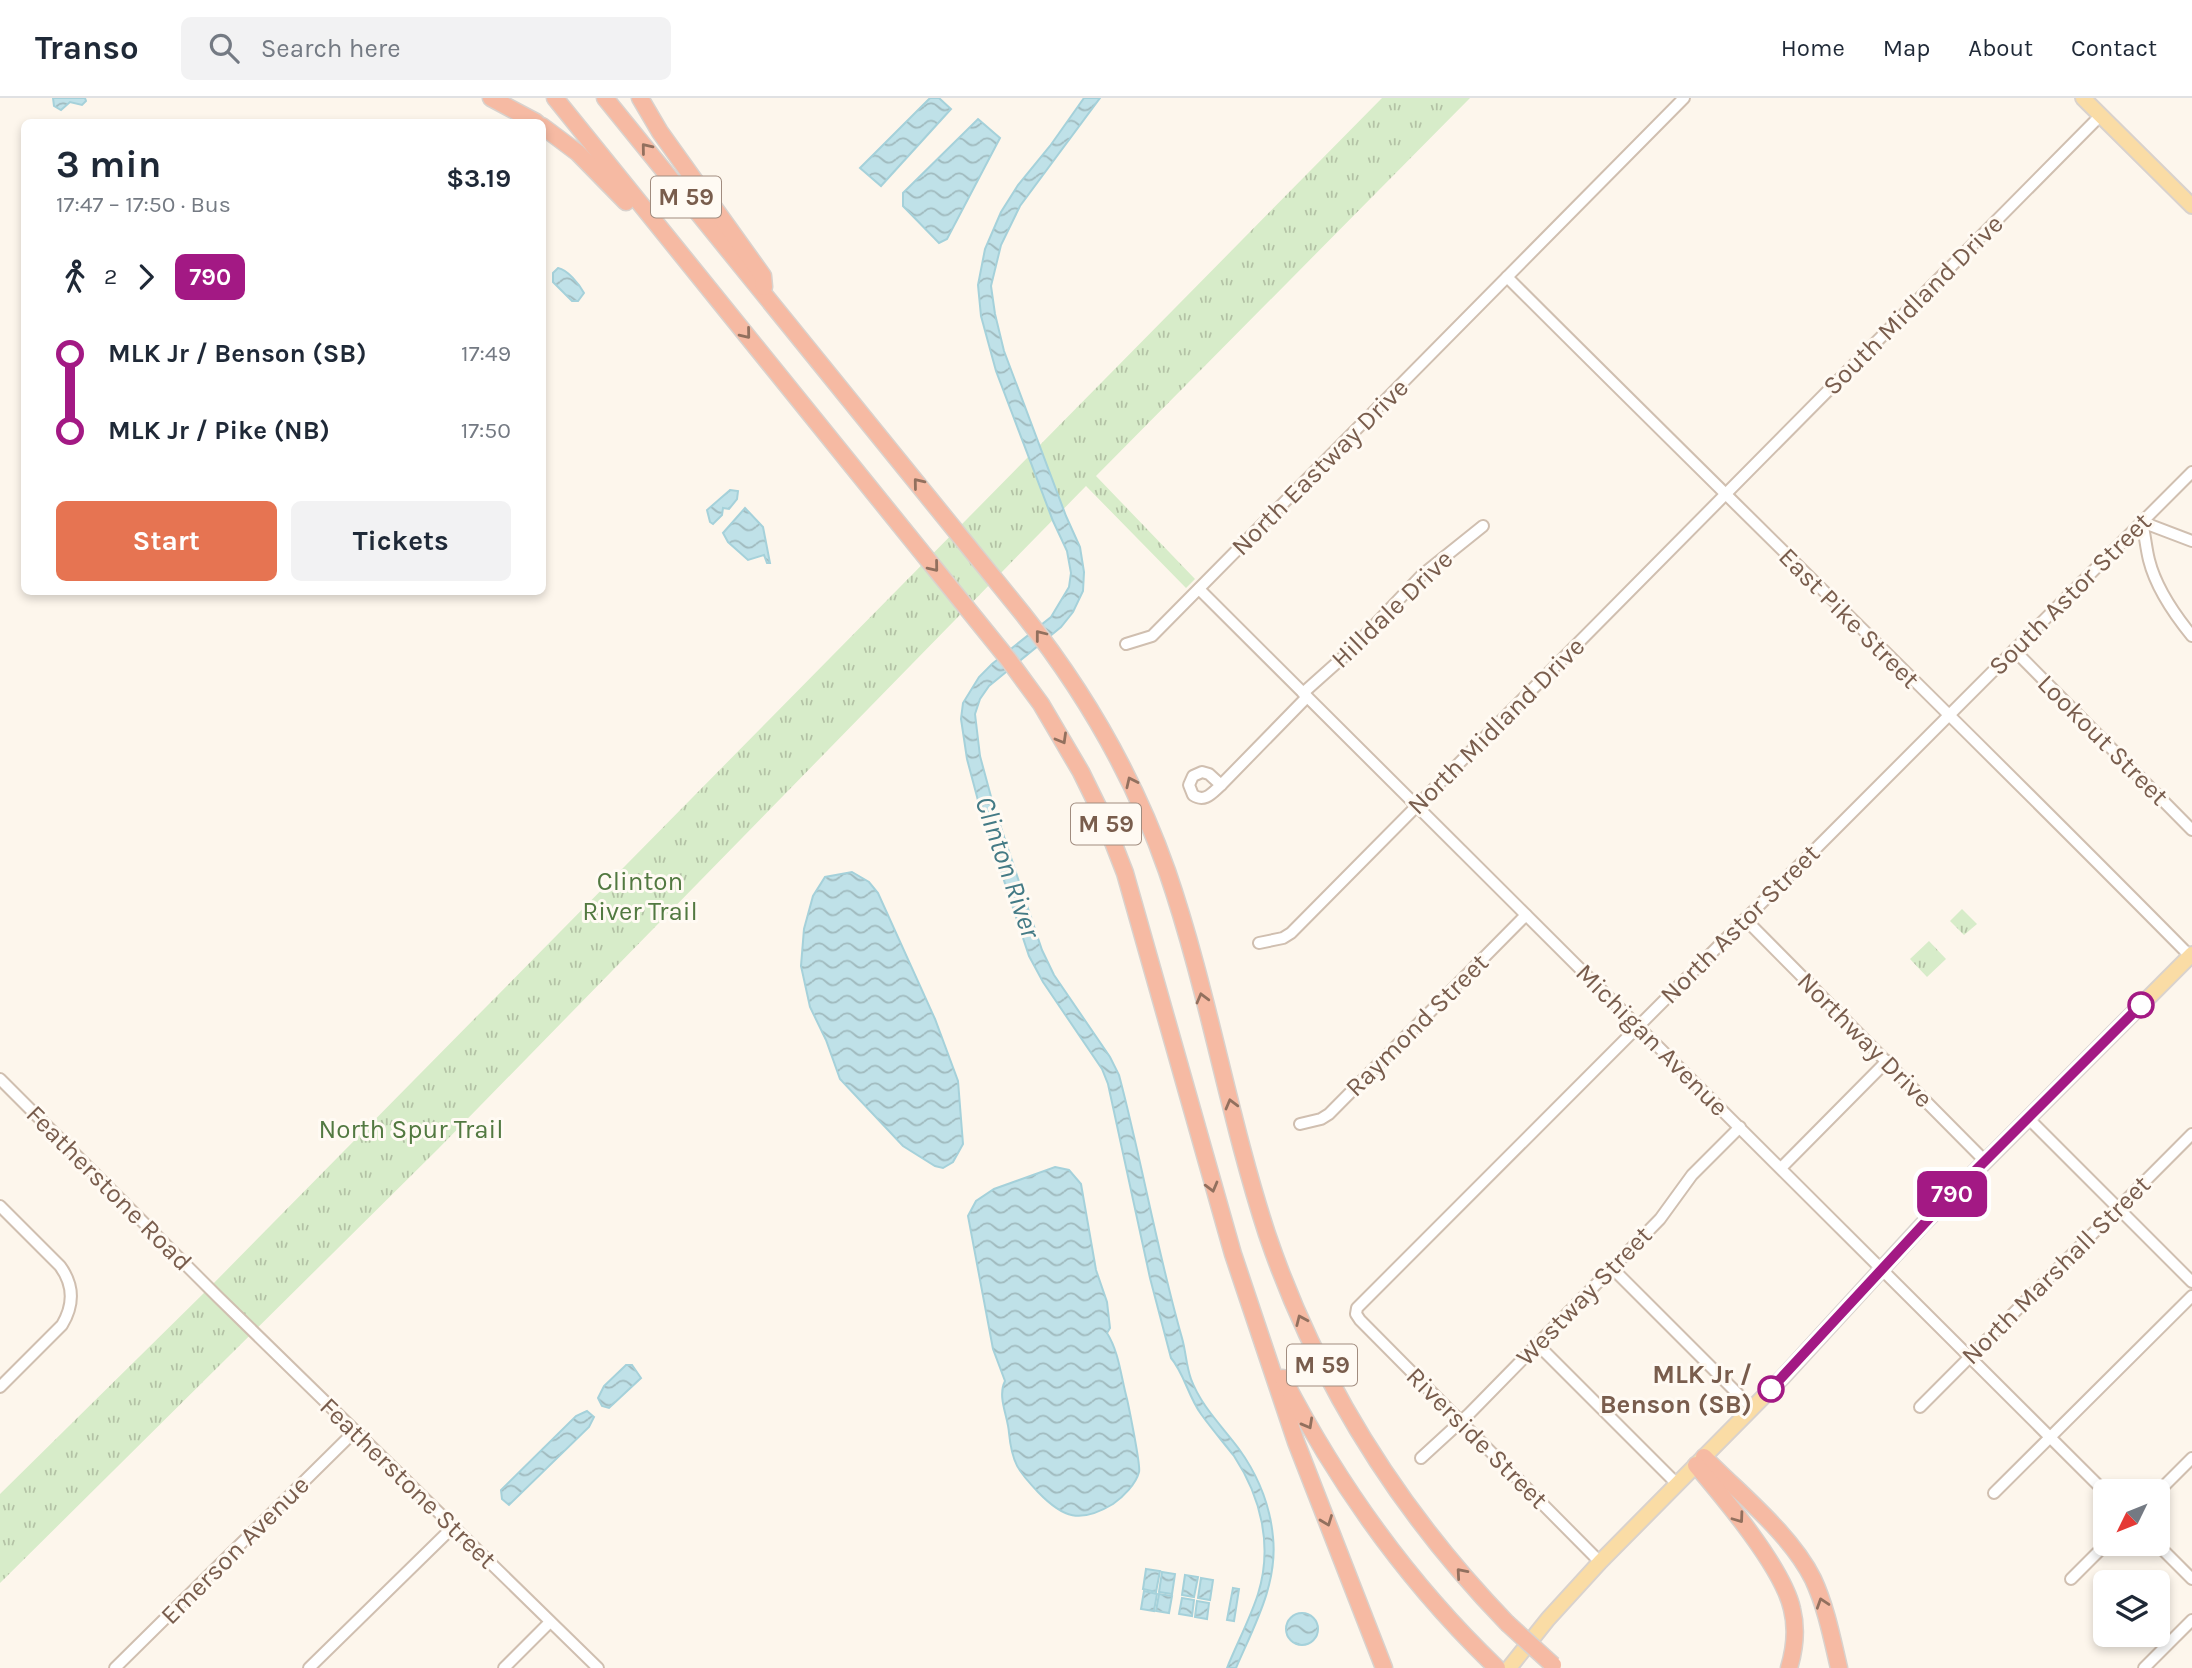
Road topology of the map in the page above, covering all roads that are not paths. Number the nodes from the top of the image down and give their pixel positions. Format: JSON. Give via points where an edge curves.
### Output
{"nodes":[{"id":1,"x":491,"y":98,"type":"edge"},
{"id":2,"x":555,"y":98,"type":"edge"},
{"id":3,"x":605,"y":98,"type":"edge"},
{"id":4,"x":640,"y":98,"type":"edge"},
{"id":5,"x":1684,"y":98,"type":"edge"},
{"id":6,"x":2083,"y":98,"type":"edge"},
{"id":7,"x":2101,"y":115,"type":"junction"},
{"id":8,"x":530,"y":119,"type":"edge"},
{"id":9,"x":546,"y":130,"type":"edge"},
{"id":10,"x":2192,"y":206,"type":"edge"},
{"id":11,"x":1507,"y":278,"type":"junction"},
{"id":12,"x":703,"y":281,"type":"junction"},
{"id":13,"x":766,"y":296,"type":"junction"},
{"id":14,"x":2192,"y":472,"type":"edge"},
{"id":15,"x":1725,"y":494,"type":"junction"},
{"id":16,"x":2142,"y":522,"type":"junction"},
{"id":17,"x":1483,"y":526,"type":"dead end"},
{"id":18,"x":2192,"y":541,"type":"edge"},
{"id":19,"x":1199,"y":589,"type":"junction"},
{"id":20,"x":2192,"y":636,"type":"edge"},
{"id":21,"x":1126,"y":644,"type":"dead end"},
{"id":22,"x":2014,"y":650,"type":"junction"},
{"id":23,"x":1305,"y":695,"type":"junction"},
{"id":24,"x":1948,"y":716,"type":"junction"},
{"id":25,"x":1221,"y":785,"type":"dead end"},
{"id":26,"x":1417,"y":806,"type":"junction"},
{"id":27,"x":2192,"y":830,"type":"edge"},
{"id":28,"x":1526,"y":915,"type":"junction"},
{"id":29,"x":1745,"y":919,"type":"junction"},
{"id":30,"x":1259,"y":943,"type":"dead end"},
{"id":31,"x":2191,"y":956,"type":"edge"},
{"id":32,"x":1638,"y":1026,"type":"junction"},
{"id":33,"x":1887,"y":1061,"type":"junction"},
{"id":34,"x":0,"y":1079,"type":"edge"},
{"id":35,"x":2028,"y":1118,"type":"junction"},
{"id":36,"x":1300,"y":1124,"type":"dead end"},
{"id":37,"x":1740,"y":1127,"type":"junction"},
{"id":38,"x":2192,"y":1134,"type":"edge"},
{"id":39,"x":1985,"y":1161,"type":"junction"},
{"id":40,"x":1781,"y":1168,"type":"junction"},
{"id":41,"x":0,"y":1206,"type":"edge"},
{"id":42,"x":2118,"y":1208,"type":"junction"},
{"id":43,"x":9,"y":1215,"type":"junction"},
{"id":44,"x":0,"y":1224,"type":"edge"},
{"id":45,"x":1612,"y":1268,"type":"junction"},
{"id":46,"x":1882,"y":1268,"type":"junction"},
{"id":47,"x":2192,"y":1282,"type":"edge"},
{"id":48,"x":2192,"y":1296,"type":"edge"},
{"id":49,"x":218,"y":1297,"type":"joint"},
{"id":50,"x":1356,"y":1312,"type":"joint"},
{"id":51,"x":1256,"y":1318,"type":"junction"},
{"id":52,"x":1538,"y":1344,"type":"junction"},
{"id":53,"x":1970,"y":1356,"type":"junction"},
{"id":54,"x":0,"y":1387,"type":"edge"},
{"id":55,"x":1920,"y":1407,"type":"dead end"},
{"id":56,"x":1752,"y":1408,"type":"junction"},
{"id":57,"x":1460,"y":1421,"type":"junction"},
{"id":58,"x":355,"y":1431,"type":"junction"},
{"id":59,"x":2050,"y":1437,"type":"junction"},
{"id":60,"x":1421,"y":1458,"type":"dead end"},
{"id":61,"x":2192,"y":1458,"type":"edge"},
{"id":62,"x":1700,"y":1461,"type":"junction"},
{"id":63,"x":2093,"y":1480,"type":"edge"},
{"id":64,"x":2170,"y":1480,"type":"edge"},
{"id":65,"x":1677,"y":1484,"type":"junction"},
{"id":66,"x":1994,"y":1493,"type":"dead end"},
{"id":67,"x":453,"y":1527,"type":"junction"},
{"id":68,"x":2094,"y":1556,"type":"edge"},
{"id":69,"x":2169,"y":1556,"type":"edge"},
{"id":70,"x":1600,"y":1562,"type":"junction"},
{"id":71,"x":2071,"y":1579,"type":"dead end"},
{"id":72,"x":2192,"y":1579,"type":"edge"},
{"id":73,"x":2192,"y":1620,"type":"edge"},
{"id":74,"x":550,"y":1622,"type":"junction"},
{"id":75,"x":1554,"y":1667,"type":"edge"},
{"id":76,"x":115,"y":1668,"type":"edge"},
{"id":77,"x":309,"y":1668,"type":"edge"},
{"id":78,"x":504,"y":1668,"type":"edge"},
{"id":79,"x":598,"y":1668,"type":"edge"},
{"id":80,"x":1384,"y":1668,"type":"edge"},
{"id":81,"x":1497,"y":1668,"type":"edge"},
{"id":82,"x":1509,"y":1668,"type":"edge"},
{"id":83,"x":1788,"y":1668,"type":"edge"},
{"id":84,"x":1839,"y":1668,"type":"edge"},
{"id":85,"x":2144,"y":1668,"type":"edge"}],
"edges":[{"from":1,"to":8,"type":"highway"},
{"from":2,"to":12,"type":"highway","number":"M 59"},
{"from":13,"to":3,"type":"highway","number":"M 59","one_way":true},
{"from":4,"to":13,"type":"highway","via":[[763,276]]},
{"from":5,"to":11,"type":"street","name":"North Eastway Drive"},
{"from":6,"to":7,"type":"main road"},
{"from":7,"to":10,"type":"main road"},
{"from":7,"to":15,"type":"street","name":"South Midland Drive"},
{"from":9,"to":12,"type":"highway","via":[[594,168]]},
{"from":11,"to":15,"type":"street","name":"East Pike Street"},
{"from":11,"to":19,"type":"street","name":"North Eastway Drive"},
{"from":12,"to":51,"type":"highway","number":"M 59","one_way":true,"via":[[992,639],[1025,682],[1081,772],[1125,873],[1215,1197]]},
{"from":75,"to":13,"type":"highway","number":"M 59","one_way":true,"bridge":true,"via":[[1453,1564],[1396,1491],[1352,1422],[1310,1342],[1259,1207],[1158,846],[1124,768],[1087,703],[1057,657]]},
{"from":14,"to":16,"type":"street","name":"South Astor Street"},
{"from":15,"to":24,"type":"street","name":"East Pike Street"},
{"from":15,"to":26,"type":"street","name":"North Midland Drive"},
{"from":16,"to":18,"type":"street"},
{"from":16,"to":20,"type":"street","via":[[2156,579]]},
{"from":16,"to":22,"type":"street","name":"South Astor Street"},
{"from":17,"to":23,"type":"street","name":"Hilldale Drive","via":[[1422,575]]},
{"from":19,"to":21,"type":"street","name":"North Eastway Drive","via":[[1152,636]]},
{"from":19,"to":23,"type":"street","name":"Michigan Avenue"},
{"from":22,"to":24,"type":"street","name":"South Astor Street"},
{"from":22,"to":27,"type":"street","name":"Lookout Street"},
{"from":23,"to":25,"type":"street","name":"Hilldale Drive"},
{"from":23,"to":26,"type":"street","name":"Michigan Avenue"},
{"from":24,"to":29,"type":"street","name":"North Astor Street"},
{"from":24,"to":31,"type":"street","name":"East Pike Street"},
{"from":26,"to":28,"type":"street","name":"Michigan Avenue"},
{"from":26,"to":30,"type":"street","name":"North Midland Drive","via":[[1291,933]]},
{"from":28,"to":32,"type":"street","name":"Michigan Avenue"},
{"from":28,"to":36,"type":"street","name":"Raymond Street","via":[[1329,1114]]},
{"from":29,"to":32,"type":"street","name":"North Astor Street"},
{"from":29,"to":33,"type":"street","name":"Northway Drive"},
{"from":31,"to":35,"type":"main road"},
{"from":32,"to":37,"type":"street","name":"Michigan Avenue"},
{"from":32,"to":50,"type":"street","name":"North Astor Street"},
{"from":33,"to":39,"type":"street","name":"Northway Drive"},
{"from":33,"to":40,"type":"street"},
{"from":34,"to":49,"type":"street","name":"Featherstone Road"},
{"from":35,"to":39,"type":"main road"},
{"from":35,"to":42,"type":"street"},
{"from":37,"to":40,"type":"street","name":"Michigan Avenue"},
{"from":37,"to":45,"type":"street","name":"Westway Street"},
{"from":38,"to":42,"type":"street","name":"North Marshall Street"},
{"from":39,"to":46,"type":"main road"},
{"from":40,"to":46,"type":"street","name":"Michigan Avenue"},
{"from":41,"to":43,"type":"street"},
{"from":42,"to":47,"type":"street"},
{"from":42,"to":53,"type":"street","name":"North Marshall Street"},
{"from":43,"to":44,"type":"street"},
{"from":43,"to":54,"type":"street","via":[[60,1266],[71,1296],[69,1312],[59,1328]]},
{"from":45,"to":52,"type":"street","name":"Westway Street"},
{"from":45,"to":56,"type":"street"},
{"from":46,"to":53,"type":"street","name":"Michigan Avenue"},
{"from":46,"to":56,"type":"main road"},
{"from":48,"to":59,"type":"street"},
{"from":49,"to":58,"type":"street","name":"Featherstone Street"},
{"from":50,"to":57,"type":"street","name":"Riverside Street"},
{"from":51,"to":80,"type":"highway","one_way":true,"via":[[1296,1442]]},
{"from":51,"to":81,"type":"highway","number":"M 59","one_way":true,"via":[[1301,1412],[1353,1498],[1418,1584]]},
{"from":52,"to":57,"type":"street","name":"Westway Street"},
{"from":52,"to":65,"type":"street"},
{"from":53,"to":55,"type":"street","name":"North Marshall Street"},
{"from":53,"to":59,"type":"street","name":"Michigan Avenue"},
{"from":56,"to":62,"type":"main road"},
{"from":57,"to":60,"type":"street","name":"Westway Street"},
{"from":57,"to":70,"type":"street","name":"Riverside Street"},
{"from":58,"to":67,"type":"street","name":"Featherstone Street"},
{"from":58,"to":76,"type":"street","name":"Emerson Avenue"},
{"from":59,"to":63,"type":"street","name":"Michigan Avenue"},
{"from":59,"to":66,"type":"street"},
{"from":61,"to":64,"type":"street"},
{"from":62,"to":65,"type":"main road"},
{"from":62,"to":83,"type":"highway","one_way":true,"via":[[1789,1596],[1795,1643]]},
{"from":84,"to":62,"type":"highway","one_way":true,"via":[[1823,1604],[1805,1566],[1781,1535]]},
{"from":65,"to":70,"type":"main road"},
{"from":67,"to":74,"type":"street","name":"Featherstone Street"},
{"from":67,"to":77,"type":"street"},
{"from":68,"to":71,"type":"street"},
{"from":69,"to":72,"type":"street"},
{"from":70,"to":82,"type":"main road"},
{"from":73,"to":85,"type":"street"},
{"from":74,"to":78,"type":"street"},
{"from":74,"to":79,"type":"street","name":"Featherstone Street"}]}
